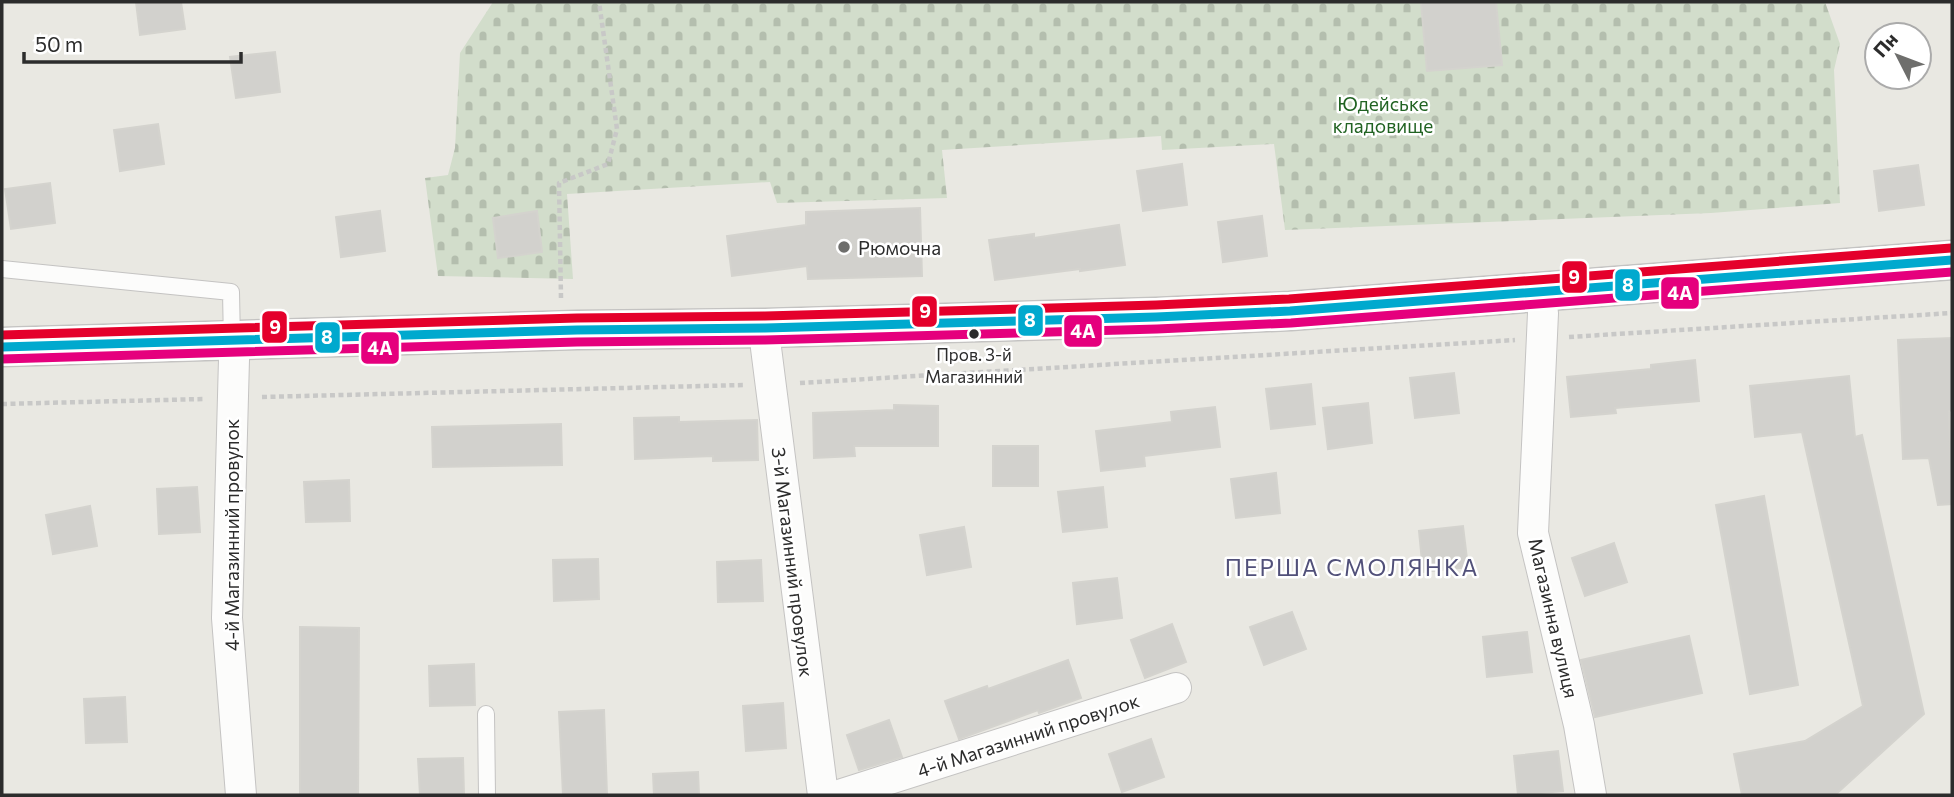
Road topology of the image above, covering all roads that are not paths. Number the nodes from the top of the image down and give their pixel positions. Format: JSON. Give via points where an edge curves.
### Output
{"nodes":[{"id":1,"x":1952,"y":260,"type":"edge"},
{"id":2,"x":2,"y":269,"type":"edge"},
{"id":3,"x":1952,"y":284,"type":"edge"},
{"id":4,"x":1542,"y":326,"type":"junction"},
{"id":5,"x":2,"y":347,"type":"edge"},
{"id":6,"x":233,"y":350,"type":"junction"},
{"id":7,"x":767,"y":353,"type":"junction"},
{"id":8,"x":2,"y":366,"type":"edge"},
{"id":9,"x":1177,"y":688,"type":"dead end"},
{"id":10,"x":486,"y":714,"type":"dead end"},
{"id":11,"x":241,"y":795,"type":"edge"},
{"id":12,"x":487,"y":795,"type":"edge"},
{"id":13,"x":823,"y":795,"type":"edge"},
{"id":14,"x":839,"y":795,"type":"edge"},
{"id":15,"x":1591,"y":795,"type":"edge"}],
"edges":[{"from":1,"to":7,"type":"main road","via":[[1290,311],[1156,317]]},
{"from":2,"to":6,"type":"lane","via":[[231,292]]},
{"from":3,"to":4,"type":"main road"},
{"from":4,"to":7,"type":"main road","via":[[1292,328]]},
{"from":4,"to":15,"type":"street","name":"Магазинна вулиця","via":[[1533,533],[1579,724]]},
{"from":5,"to":6,"type":"main road"},
{"from":6,"to":7,"type":"main road"},
{"from":6,"to":7,"type":"main road","via":[[561,331]]},
{"from":6,"to":8,"type":"main road"},
{"from":6,"to":11,"type":"street","name":"4-й Магазинний провулок","via":[[227,618]]},
{"from":7,"to":13,"type":"street","name":"3-й Магазинний провулок"},
{"from":9,"to":14,"type":"street","name":"4-й Магазинний провулок"},
{"from":10,"to":12,"type":"lane"}]}
